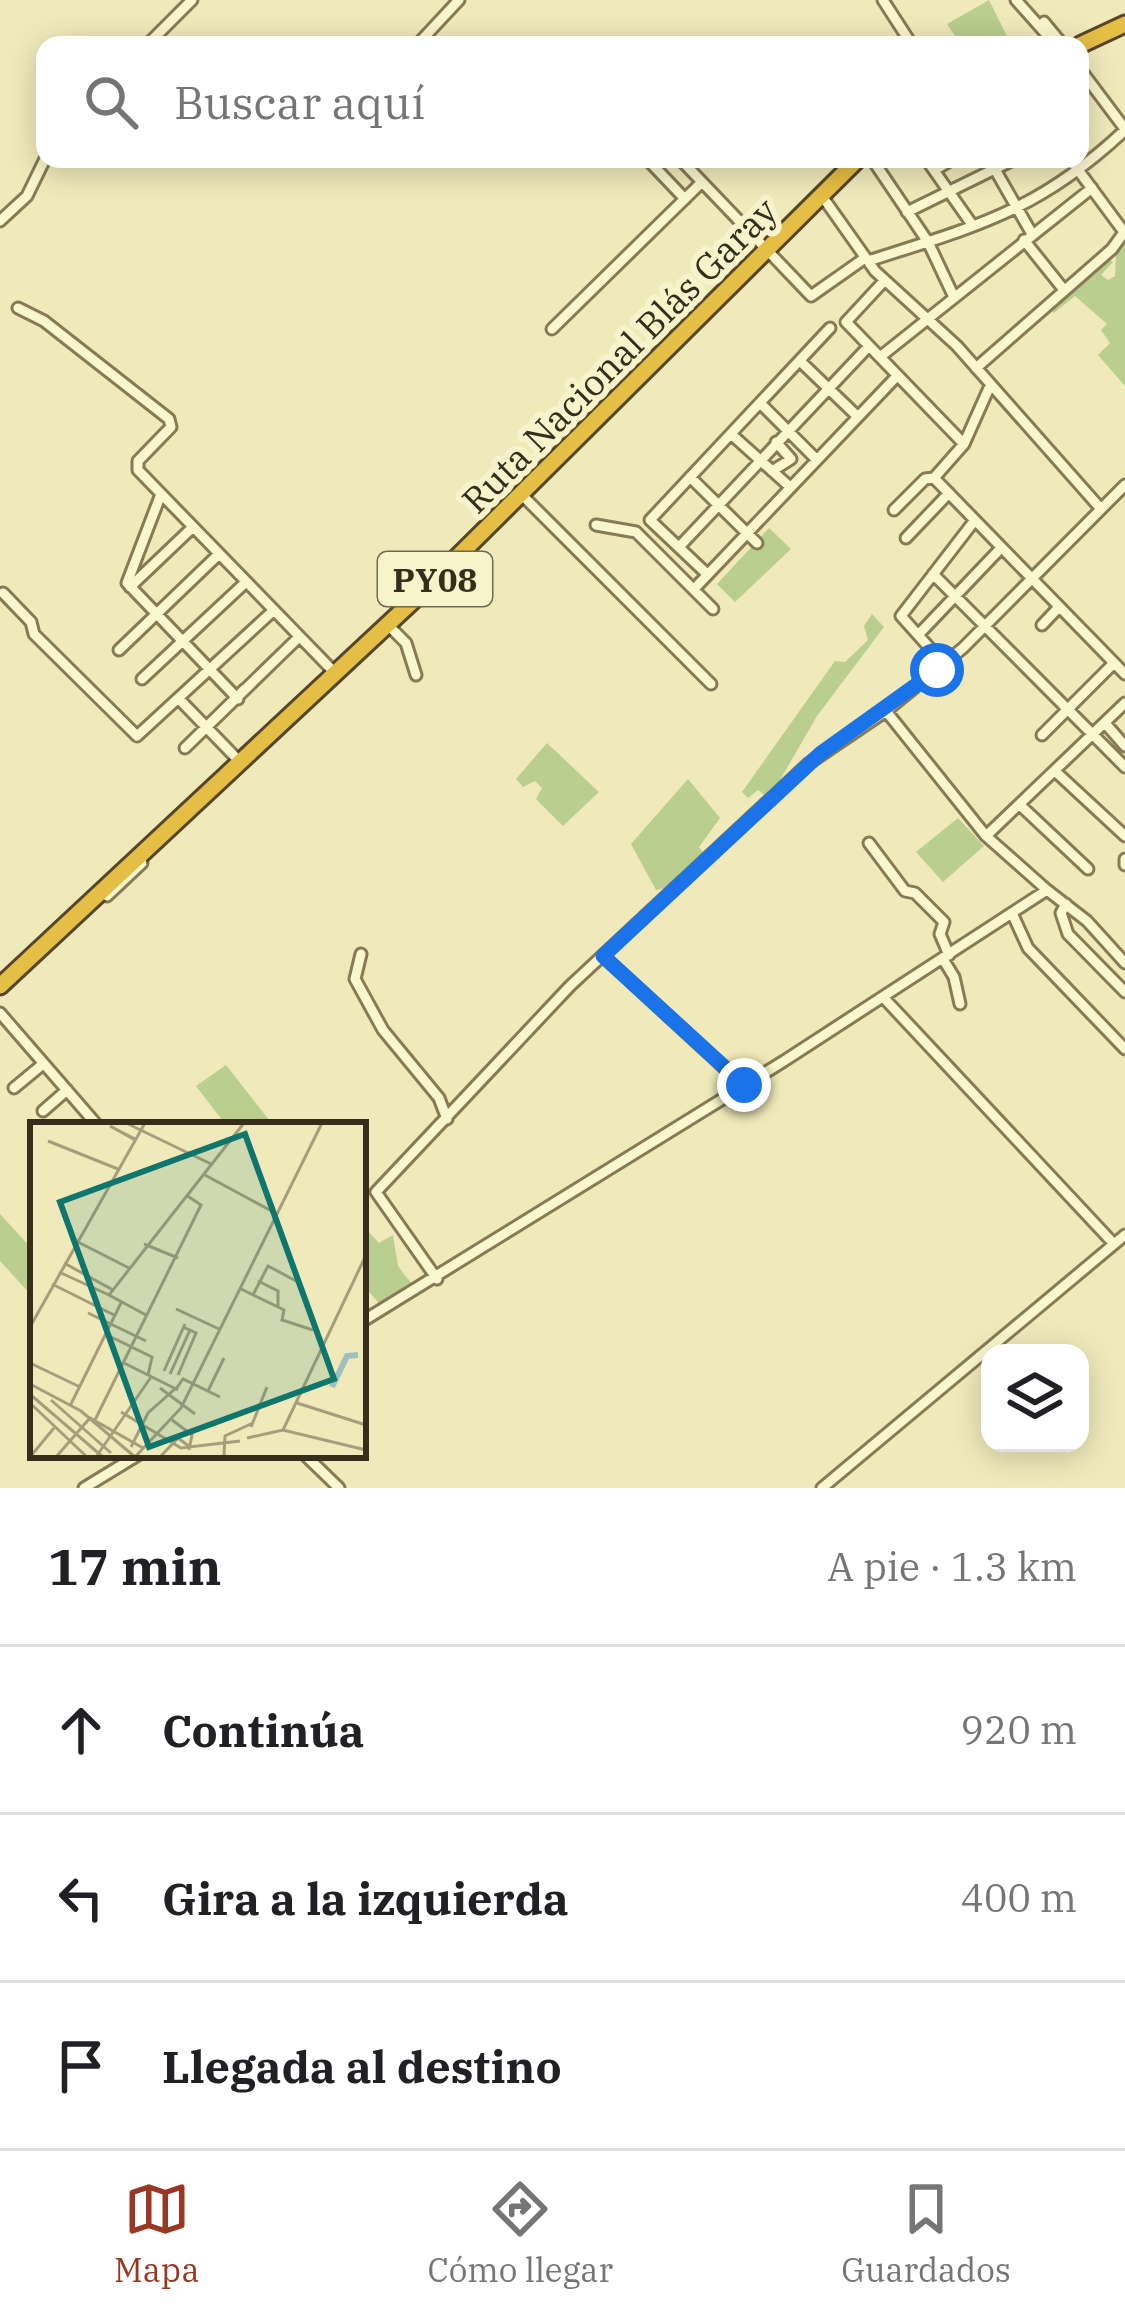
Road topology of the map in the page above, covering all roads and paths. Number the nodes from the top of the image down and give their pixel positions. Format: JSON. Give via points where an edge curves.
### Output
{"nodes":[{"id":1,"x":192,"y":0,"type":"edge"},
{"id":2,"x":459,"y":0,"type":"edge"},
{"id":3,"x":883,"y":0,"type":"edge"},
{"id":4,"x":1020,"y":0,"type":"edge"},
{"id":5,"x":1125,"y":24,"type":"edge"},
{"id":6,"x":156,"y":36,"type":"edge"},
{"id":7,"x":425,"y":36,"type":"edge"},
{"id":8,"x":906,"y":36,"type":"edge"},
{"id":9,"x":1052,"y":36,"type":"edge"},
{"id":10,"x":1089,"y":41,"type":"edge"},
{"id":11,"x":1089,"y":81,"type":"edge"},
{"id":12,"x":1125,"y":129,"type":"edge"},
{"id":13,"x":1089,"y":163,"type":"edge"},
{"id":14,"x":41,"y":168,"type":"edge"},
{"id":15,"x":655,"y":168,"type":"edge"},
{"id":16,"x":689,"y":168,"type":"edge"},
{"id":17,"x":849,"y":168,"type":"edge"},
{"id":18,"x":878,"y":168,"type":"edge"},
{"id":19,"x":986,"y":168,"type":"edge"},
{"id":20,"x":994,"y":168,"type":"edge"},
{"id":21,"x":1076,"y":168,"type":"edge"},
{"id":22,"x":1083,"y":168,"type":"edge"},
{"id":23,"x":936,"y":169,"type":"edge"},
{"id":24,"x":1079,"y":172,"type":"junction"},
{"id":25,"x":702,"y":182,"type":"junction"},
{"id":26,"x":1092,"y":188,"type":"junction"},
{"id":27,"x":951,"y":192,"type":"junction"},
{"id":28,"x":822,"y":196,"type":"junction"},
{"id":29,"x":685,"y":199,"type":"junction"},
{"id":30,"x":1020,"y":209,"type":"junction"},
{"id":31,"x":908,"y":212,"type":"junction"},
{"id":32,"x":0,"y":221,"type":"edge"},
{"id":33,"x":973,"y":226,"type":"junction"},
{"id":34,"x":1125,"y":231,"type":"edge"},
{"id":35,"x":1028,"y":237,"type":"junction"},
{"id":36,"x":928,"y":242,"type":"junction"},
{"id":37,"x":767,"y":249,"type":"junction"},
{"id":38,"x":867,"y":260,"type":"junction"},
{"id":39,"x":885,"y":280,"type":"junction"},
{"id":40,"x":1064,"y":290,"type":"junction"},
{"id":41,"x":952,"y":295,"type":"junction"},
{"id":42,"x":18,"y":308,"type":"dead end"},
{"id":43,"x":927,"y":316,"type":"junction"},
{"id":44,"x":830,"y":328,"type":"dead end"},
{"id":45,"x":552,"y":329,"type":"dead end"},
{"id":46,"x":869,"y":346,"type":"junction"},
{"id":47,"x":880,"y":357,"type":"junction"},
{"id":48,"x":800,"y":361,"type":"junction"},
{"id":49,"x":976,"y":368,"type":"junction"},
{"id":50,"x":897,"y":376,"type":"junction"},
{"id":51,"x":828,"y":388,"type":"junction"},
{"id":52,"x":989,"y":388,"type":"junction"},
{"id":53,"x":760,"y":403,"type":"junction"},
{"id":54,"x":856,"y":416,"type":"junction"},
{"id":55,"x":788,"y":430,"type":"junction"},
{"id":56,"x":731,"y":434,"type":"junction"},
{"id":57,"x":776,"y":442,"type":"junction"},
{"id":58,"x":964,"y":444,"type":"junction"},
{"id":59,"x":815,"y":458,"type":"junction"},
{"id":60,"x":758,"y":461,"type":"junction"},
{"id":61,"x":772,"y":471,"type":"junction"},
{"id":62,"x":690,"y":477,"type":"junction"},
{"id":63,"x":934,"y":478,"type":"junction"},
{"id":64,"x":789,"y":486,"type":"junction"},
{"id":65,"x":949,"y":493,"type":"junction"},
{"id":66,"x":1122,"y":493,"type":"edge"},
{"id":67,"x":161,"y":494,"type":"junction"},
{"id":68,"x":521,"y":494,"type":"junction"},
{"id":69,"x":718,"y":505,"type":"junction"},
{"id":70,"x":1101,"y":509,"type":"junction"},
{"id":71,"x":894,"y":510,"type":"dead end"},
{"id":72,"x":975,"y":520,"type":"junction"},
{"id":73,"x":596,"y":525,"type":"dead end"},
{"id":74,"x":193,"y":527,"type":"junction"},
{"id":75,"x":746,"y":533,"type":"junction"},
{"id":76,"x":906,"y":538,"type":"dead end"},
{"id":77,"x":757,"y":543,"type":"dead end"},
{"id":78,"x":679,"y":547,"type":"junction"},
{"id":79,"x":1001,"y":548,"type":"junction"},
{"id":80,"x":219,"y":554,"type":"junction"},
{"id":81,"x":707,"y":574,"type":"junction"},
{"id":82,"x":932,"y":574,"type":"junction"},
{"id":83,"x":1031,"y":579,"type":"junction"},
{"id":84,"x":246,"y":582,"type":"junction"},
{"id":85,"x":130,"y":587,"type":"junction"},
{"id":86,"x":694,"y":589,"type":"junction"},
{"id":87,"x":3,"y":593,"type":"dead end"},
{"id":88,"x":956,"y":598,"type":"junction"},
{"id":89,"x":1059,"y":607,"type":"junction"},
{"id":90,"x":713,"y":609,"type":"dead end"},
{"id":91,"x":274,"y":610,"type":"junction"},
{"id":92,"x":156,"y":614,"type":"junction"},
{"id":93,"x":388,"y":625,"type":"junction"},
{"id":94,"x":1042,"y":625,"type":"dead end"},
{"id":95,"x":986,"y":626,"type":"junction"},
{"id":96,"x":920,"y":634,"type":"junction"},
{"id":97,"x":299,"y":637,"type":"junction"},
{"id":98,"x":183,"y":642,"type":"junction"},
{"id":99,"x":119,"y":650,"type":"dead end"},
{"id":100,"x":1114,"y":663,"type":"junction"},
{"id":101,"x":944,"y":664,"type":"junction"},
{"id":102,"x":209,"y":669,"type":"junction"},
{"id":103,"x":336,"y":674,"type":"junction"},
{"id":104,"x":1125,"y":674,"type":"edge"},
{"id":105,"x":416,"y":675,"type":"dead end"},
{"id":106,"x":142,"y":679,"type":"dead end"},
{"id":107,"x":711,"y":684,"type":"dead end"},
{"id":108,"x":239,"y":694,"type":"junction"},
{"id":109,"x":177,"y":700,"type":"junction"},
{"id":110,"x":1123,"y":708,"type":"edge"},
{"id":111,"x":1068,"y":709,"type":"junction"},
{"id":112,"x":886,"y":711,"type":"junction"},
{"id":113,"x":1105,"y":723,"type":"junction"},
{"id":114,"x":204,"y":728,"type":"junction"},
{"id":115,"x":1042,"y":735,"type":"dead end"},
{"id":116,"x":1094,"y":735,"type":"junction"},
{"id":117,"x":1125,"y":746,"type":"edge"},
{"id":118,"x":239,"y":764,"type":"junction"},
{"id":119,"x":1125,"y":767,"type":"edge"},
{"id":120,"x":1056,"y":772,"type":"junction"},
{"id":121,"x":1021,"y":806,"type":"junction"},
{"id":122,"x":986,"y":836,"type":"junction"},
{"id":123,"x":1125,"y":836,"type":"edge"},
{"id":124,"x":868,"y":843,"type":"dead end"},
{"id":125,"x":1088,"y":869,"type":"dead end"},
{"id":126,"x":1047,"y":890,"type":"junction"},
{"id":127,"x":1066,"y":904,"type":"junction"},
{"id":128,"x":1012,"y":913,"type":"junction"},
{"id":129,"x":1095,"y":932,"type":"junction"},
{"id":130,"x":1084,"y":953,"type":"junction"},
{"id":131,"x":361,"y":954,"type":"dead end"},
{"id":132,"x":603,"y":956,"type":"junction"},
{"id":133,"x":946,"y":957,"type":"junction"},
{"id":134,"x":1125,"y":964,"type":"edge"},
{"id":135,"x":0,"y":986,"type":"edge"},
{"id":136,"x":1125,"y":992,"type":"edge"},
{"id":137,"x":883,"y":997,"type":"junction"},
{"id":138,"x":960,"y":1004,"type":"dead end"},
{"id":139,"x":0,"y":1013,"type":"edge"},
{"id":140,"x":1125,"y":1049,"type":"edge"},
{"id":141,"x":43,"y":1064,"type":"junction"},
{"id":142,"x":744,"y":1085,"type":"junction"},
{"id":143,"x":14,"y":1088,"type":"dead end"},
{"id":144,"x":67,"y":1090,"type":"junction"},
{"id":145,"x":754,"y":1096,"type":"dead end"},
{"id":146,"x":43,"y":1111,"type":"dead end"},
{"id":147,"x":447,"y":1119,"type":"junction"},
{"id":148,"x":94,"y":1122,"type":"edge"},
{"id":149,"x":1125,"y":1235,"type":"edge"},
{"id":150,"x":1114,"y":1244,"type":"junction"},
{"id":151,"x":437,"y":1279,"type":"junction"},
{"id":152,"x":366,"y":1319,"type":"edge"},
{"id":153,"x":133,"y":1458,"type":"edge"},
{"id":154,"x":308,"y":1458,"type":"edge"},
{"id":155,"x":84,"y":1488,"type":"edge"},
{"id":156,"x":339,"y":1488,"type":"edge"},
{"id":157,"x":821,"y":1488,"type":"edge"}],
"edges":[{"from":1,"to":6,"type":"street"},
{"from":2,"to":7,"type":"street"},
{"from":3,"to":8,"type":"street"},
{"from":4,"to":9,"type":"street"},
{"from":5,"to":10,"type":"highway"},
{"from":11,"to":12,"type":"street"},
{"from":12,"to":13,"type":"street"},
{"from":14,"to":32,"type":"street","via":[[27,196]]},
{"from":15,"to":29,"type":"street"},
{"from":16,"to":25,"type":"street"},
{"from":17,"to":28,"type":"highway","name":"Ruta Nacional Blás Garay","number":"PY08"},
{"from":18,"to":31,"type":"street"},
{"from":19,"to":27,"type":"street"},
{"from":20,"to":30,"type":"street"},
{"from":21,"to":24,"type":"street"},
{"from":22,"to":24,"type":"street"},
{"from":23,"to":27,"type":"street"},
{"from":24,"to":26,"type":"street"},
{"from":24,"to":30,"type":"street"},
{"from":25,"to":29,"type":"street"},
{"from":25,"to":37,"type":"street"},
{"from":26,"to":34,"type":"street"},
{"from":26,"to":35,"type":"street"},
{"from":27,"to":31,"type":"street"},
{"from":27,"to":33,"type":"street"},
{"from":28,"to":37,"type":"highway","name":"Ruta Nacional Blás Garay","number":"PY08"},
{"from":28,"to":38,"type":"street"},
{"from":29,"to":45,"type":"street"},
{"from":30,"to":33,"type":"street"},
{"from":30,"to":35,"type":"street"},
{"from":31,"to":36,"type":"street"},
{"from":33,"to":36,"type":"street"},
{"from":34,"to":40,"type":"street"},
{"from":35,"to":40,"type":"street"},
{"from":35,"to":41,"type":"street"},
{"from":36,"to":38,"type":"street"},
{"from":36,"to":41,"type":"street"},
{"from":37,"to":38,"type":"street","via":[[811,296]]},
{"from":37,"to":68,"type":"highway","name":"Ruta Nacional Blás Garay","number":"PY08"},
{"from":38,"to":39,"type":"street"},
{"from":39,"to":43,"type":"street"},
{"from":39,"to":46,"type":"street","via":[[846,322]]},
{"from":40,"to":49,"type":"street"},
{"from":41,"to":43,"type":"street"},
{"from":42,"to":67,"type":"street","via":[[169,419],[171,428],[137,466]]},
{"from":43,"to":47,"type":"street"},
{"from":43,"to":49,"type":"street"},
{"from":44,"to":48,"type":"street"},
{"from":46,"to":47,"type":"street"},
{"from":46,"to":51,"type":"street"},
{"from":47,"to":50,"type":"street"},
{"from":48,"to":51,"type":"street"},
{"from":48,"to":53,"type":"street"},
{"from":49,"to":52,"type":"street"},
{"from":50,"to":54,"type":"street"},
{"from":50,"to":58,"type":"street"},
{"from":51,"to":54,"type":"street"},
{"from":51,"to":55,"type":"street"},
{"from":52,"to":58,"type":"street"},
{"from":52,"to":70,"type":"street"},
{"from":53,"to":55,"type":"street"},
{"from":53,"to":56,"type":"street"},
{"from":54,"to":59,"type":"street"},
{"from":55,"to":57,"type":"street"},
{"from":55,"to":59,"type":"street"},
{"from":56,"to":60,"type":"street"},
{"from":56,"to":62,"type":"street"},
{"from":57,"to":60,"type":"street"},
{"from":57,"to":61,"type":"street","via":[[791,459]]},
{"from":58,"to":63,"type":"street"},
{"from":59,"to":64,"type":"street"},
{"from":60,"to":61,"type":"street"},
{"from":60,"to":69,"type":"street"},
{"from":61,"to":64,"type":"street"},
{"from":62,"to":69,"type":"street"},
{"from":62,"to":78,"type":"street","via":[[650,520]]},
{"from":63,"to":65,"type":"street"},
{"from":63,"to":71,"type":"street"},
{"from":64,"to":75,"type":"street"},
{"from":65,"to":72,"type":"street"},
{"from":65,"to":76,"type":"street"},
{"from":66,"to":70,"type":"street"},
{"from":67,"to":74,"type":"street"},
{"from":67,"to":85,"type":"street"},
{"from":68,"to":93,"type":"highway","name":"Ruta Nacional Blás Garay","number":"PY08"},
{"from":68,"to":107,"type":"street"},
{"from":69,"to":75,"type":"street"},
{"from":69,"to":78,"type":"street"},
{"from":70,"to":83,"type":"street"},
{"from":72,"to":79,"type":"street"},
{"from":72,"to":82,"type":"street"},
{"from":73,"to":86,"type":"street","via":[[636,532]]},
{"from":74,"to":80,"type":"street"},
{"from":74,"to":85,"type":"street"},
{"from":75,"to":77,"type":"street"},
{"from":75,"to":81,"type":"street"},
{"from":78,"to":81,"type":"street"},
{"from":79,"to":83,"type":"street"},
{"from":79,"to":88,"type":"street"},
{"from":80,"to":84,"type":"street"},
{"from":80,"to":92,"type":"street"},
{"from":81,"to":86,"type":"street"},
{"from":82,"to":88,"type":"street"},
{"from":82,"to":96,"type":"street","via":[[901,616]]},
{"from":83,"to":89,"type":"street"},
{"from":83,"to":95,"type":"street"},
{"from":84,"to":91,"type":"street"},
{"from":84,"to":98,"type":"street"},
{"from":85,"to":92,"type":"street"},
{"from":86,"to":90,"type":"street"},
{"from":87,"to":109,"type":"street","via":[[137,736]]},
{"from":88,"to":95,"type":"street"},
{"from":88,"to":96,"type":"street"},
{"from":89,"to":94,"type":"street"},
{"from":89,"to":100,"type":"street"},
{"from":91,"to":97,"type":"street"},
{"from":91,"to":102,"type":"street"},
{"from":92,"to":98,"type":"street"},
{"from":92,"to":99,"type":"street"},
{"from":93,"to":103,"type":"highway","name":"Ruta Nacional Blás Garay","number":"PY08"},
{"from":93,"to":105,"type":"street","via":[[406,643]]},
{"from":95,"to":101,"type":"street"},
{"from":95,"to":111,"type":"street"},
{"from":96,"to":101,"type":"street"},
{"from":97,"to":103,"type":"street"},
{"from":97,"to":108,"type":"street"},
{"from":98,"to":102,"type":"street"},
{"from":98,"to":106,"type":"street"},
{"from":100,"to":104,"type":"street"},
{"from":100,"to":111,"type":"street"},
{"from":101,"to":112,"type":"street"},
{"from":102,"to":108,"type":"street"},
{"from":102,"to":109,"type":"street"},
{"from":103,"to":118,"type":"highway","name":"Ruta Nacional Blás Garay","number":"PY08"},
{"from":108,"to":114,"type":"street"},
{"from":109,"to":114,"type":"street"},
{"from":110,"to":113,"type":"street"},
{"from":111,"to":115,"type":"street"},
{"from":111,"to":116,"type":"street"},
{"from":112,"to":122,"type":"street"},
{"from":112,"to":132,"type":"street","via":[[808,764]]},
{"from":113,"to":116,"type":"street"},
{"from":113,"to":117,"type":"street"},
{"from":114,"to":118,"type":"street"},
{"from":116,"to":119,"type":"street"},
{"from":116,"to":120,"type":"street"},
{"from":118,"to":135,"type":"highway","name":"Ruta Nacional Blás Garay","number":"PY08"},
{"from":120,"to":121,"type":"street"},
{"from":120,"to":123,"type":"street"},
{"from":121,"to":122,"type":"street"},
{"from":121,"to":125,"type":"street"},
{"from":122,"to":126,"type":"street"},
{"from":124,"to":133,"type":"street","via":[[944,922]]},
{"from":126,"to":127,"type":"street"},
{"from":126,"to":128,"type":"street"},
{"from":127,"to":129,"type":"street"},
{"from":127,"to":130,"type":"street","via":[[1068,934]]},
{"from":128,"to":133,"type":"street"},
{"from":128,"to":140,"type":"street","via":[[1028,948]]},
{"from":129,"to":130,"type":"street"},
{"from":129,"to":134,"type":"street"},
{"from":130,"to":136,"type":"street"},
{"from":131,"to":147,"type":"street","via":[[355,980]]},
{"from":132,"to":142,"type":"street"},
{"from":132,"to":147,"type":"street"},
{"from":133,"to":137,"type":"street"},
{"from":133,"to":138,"type":"street"},
{"from":137,"to":142,"type":"street"},
{"from":137,"to":150,"type":"street"},
{"from":139,"to":141,"type":"street"},
{"from":141,"to":143,"type":"street"},
{"from":141,"to":144,"type":"street"},
{"from":142,"to":145,"type":"street"},
{"from":142,"to":151,"type":"street"},
{"from":144,"to":146,"type":"street"},
{"from":144,"to":148,"type":"street"},
{"from":147,"to":151,"type":"street","via":[[375,1195]]},
{"from":149,"to":150,"type":"street"},
{"from":150,"to":157,"type":"street"},
{"from":151,"to":152,"type":"street"},
{"from":153,"to":155,"type":"street"},
{"from":154,"to":156,"type":"street"}]}
